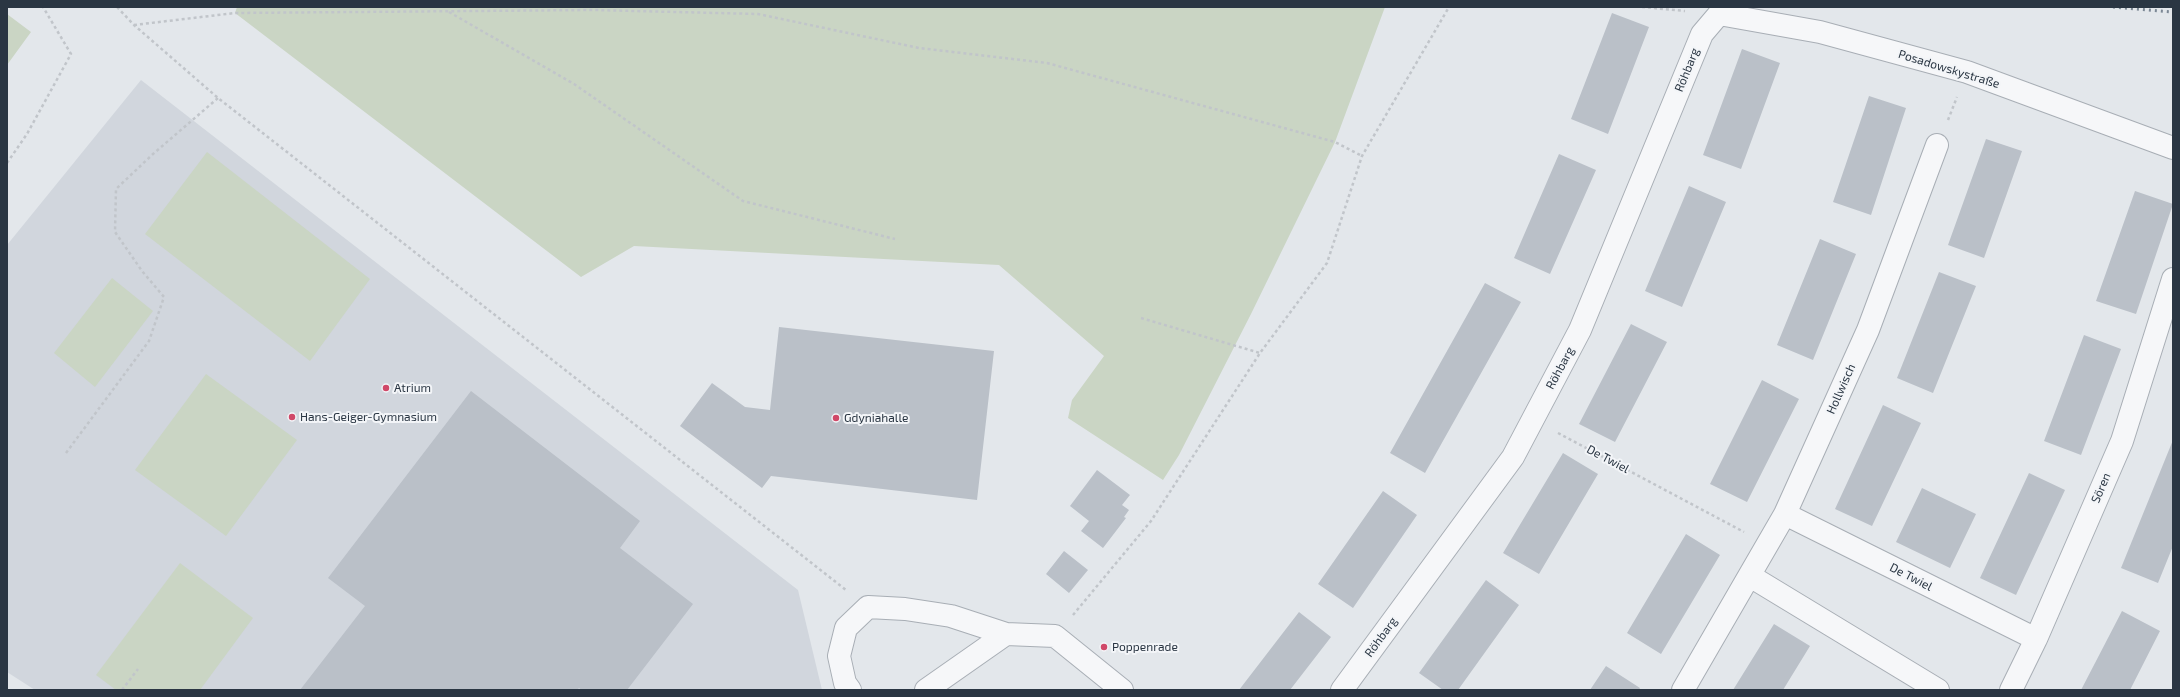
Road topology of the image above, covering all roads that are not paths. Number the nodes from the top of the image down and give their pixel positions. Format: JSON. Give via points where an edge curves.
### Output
{"nodes":[{"id":1,"x":1719,"y":14,"type":"joint"},
{"id":2,"x":1937,"y":145,"type":"road end"},
{"id":3,"x":2173,"y":148,"type":"edge"},
{"id":4,"x":2173,"y":279,"type":"edge"},
{"id":5,"x":1785,"y":514,"type":"junction"},
{"id":6,"x":1750,"y":576,"type":"junction"},
{"id":7,"x":1006,"y":634,"type":"junction"},
{"id":8,"x":2036,"y":639,"type":"junction"},
{"id":9,"x":850,"y":690,"type":"edge"},
{"id":10,"x":926,"y":690,"type":"edge"},
{"id":11,"x":1122,"y":690,"type":"edge"},
{"id":12,"x":1342,"y":690,"type":"edge"},
{"id":13,"x":1683,"y":690,"type":"edge"},
{"id":14,"x":1938,"y":690,"type":"edge"},
{"id":15,"x":2010,"y":690,"type":"edge"}],
"edges":[{"from":1,"to":3,"type":"street","name":"Posadowskystraße","via":[[1820,32],[1967,72]]},
{"from":1,"to":12,"type":"street","name":"Röhbarg","via":[[1702,34],[1580,330],[1513,457]]},
{"from":2,"to":5,"type":"street","name":"Hollwisch","via":[[1868,330]]},
{"from":4,"to":8,"type":"street","name":"Sören","via":[[2122,440]]},
{"from":5,"to":6,"type":"street","name":"Hollwisch"},
{"from":5,"to":8,"type":"street","name":"De Twiel"},
{"from":6,"to":13,"type":"street","name":"Hollwisch"},
{"from":6,"to":14,"type":"street"},
{"from":7,"to":9,"type":"street","via":[[955,617],[905,609],[868,607],[846,628],[839,656],[845,683]]},
{"from":7,"to":10,"type":"street"},
{"from":7,"to":11,"type":"street","via":[[1055,636]]},
{"from":8,"to":15,"type":"street","name":"Sören"}]}
